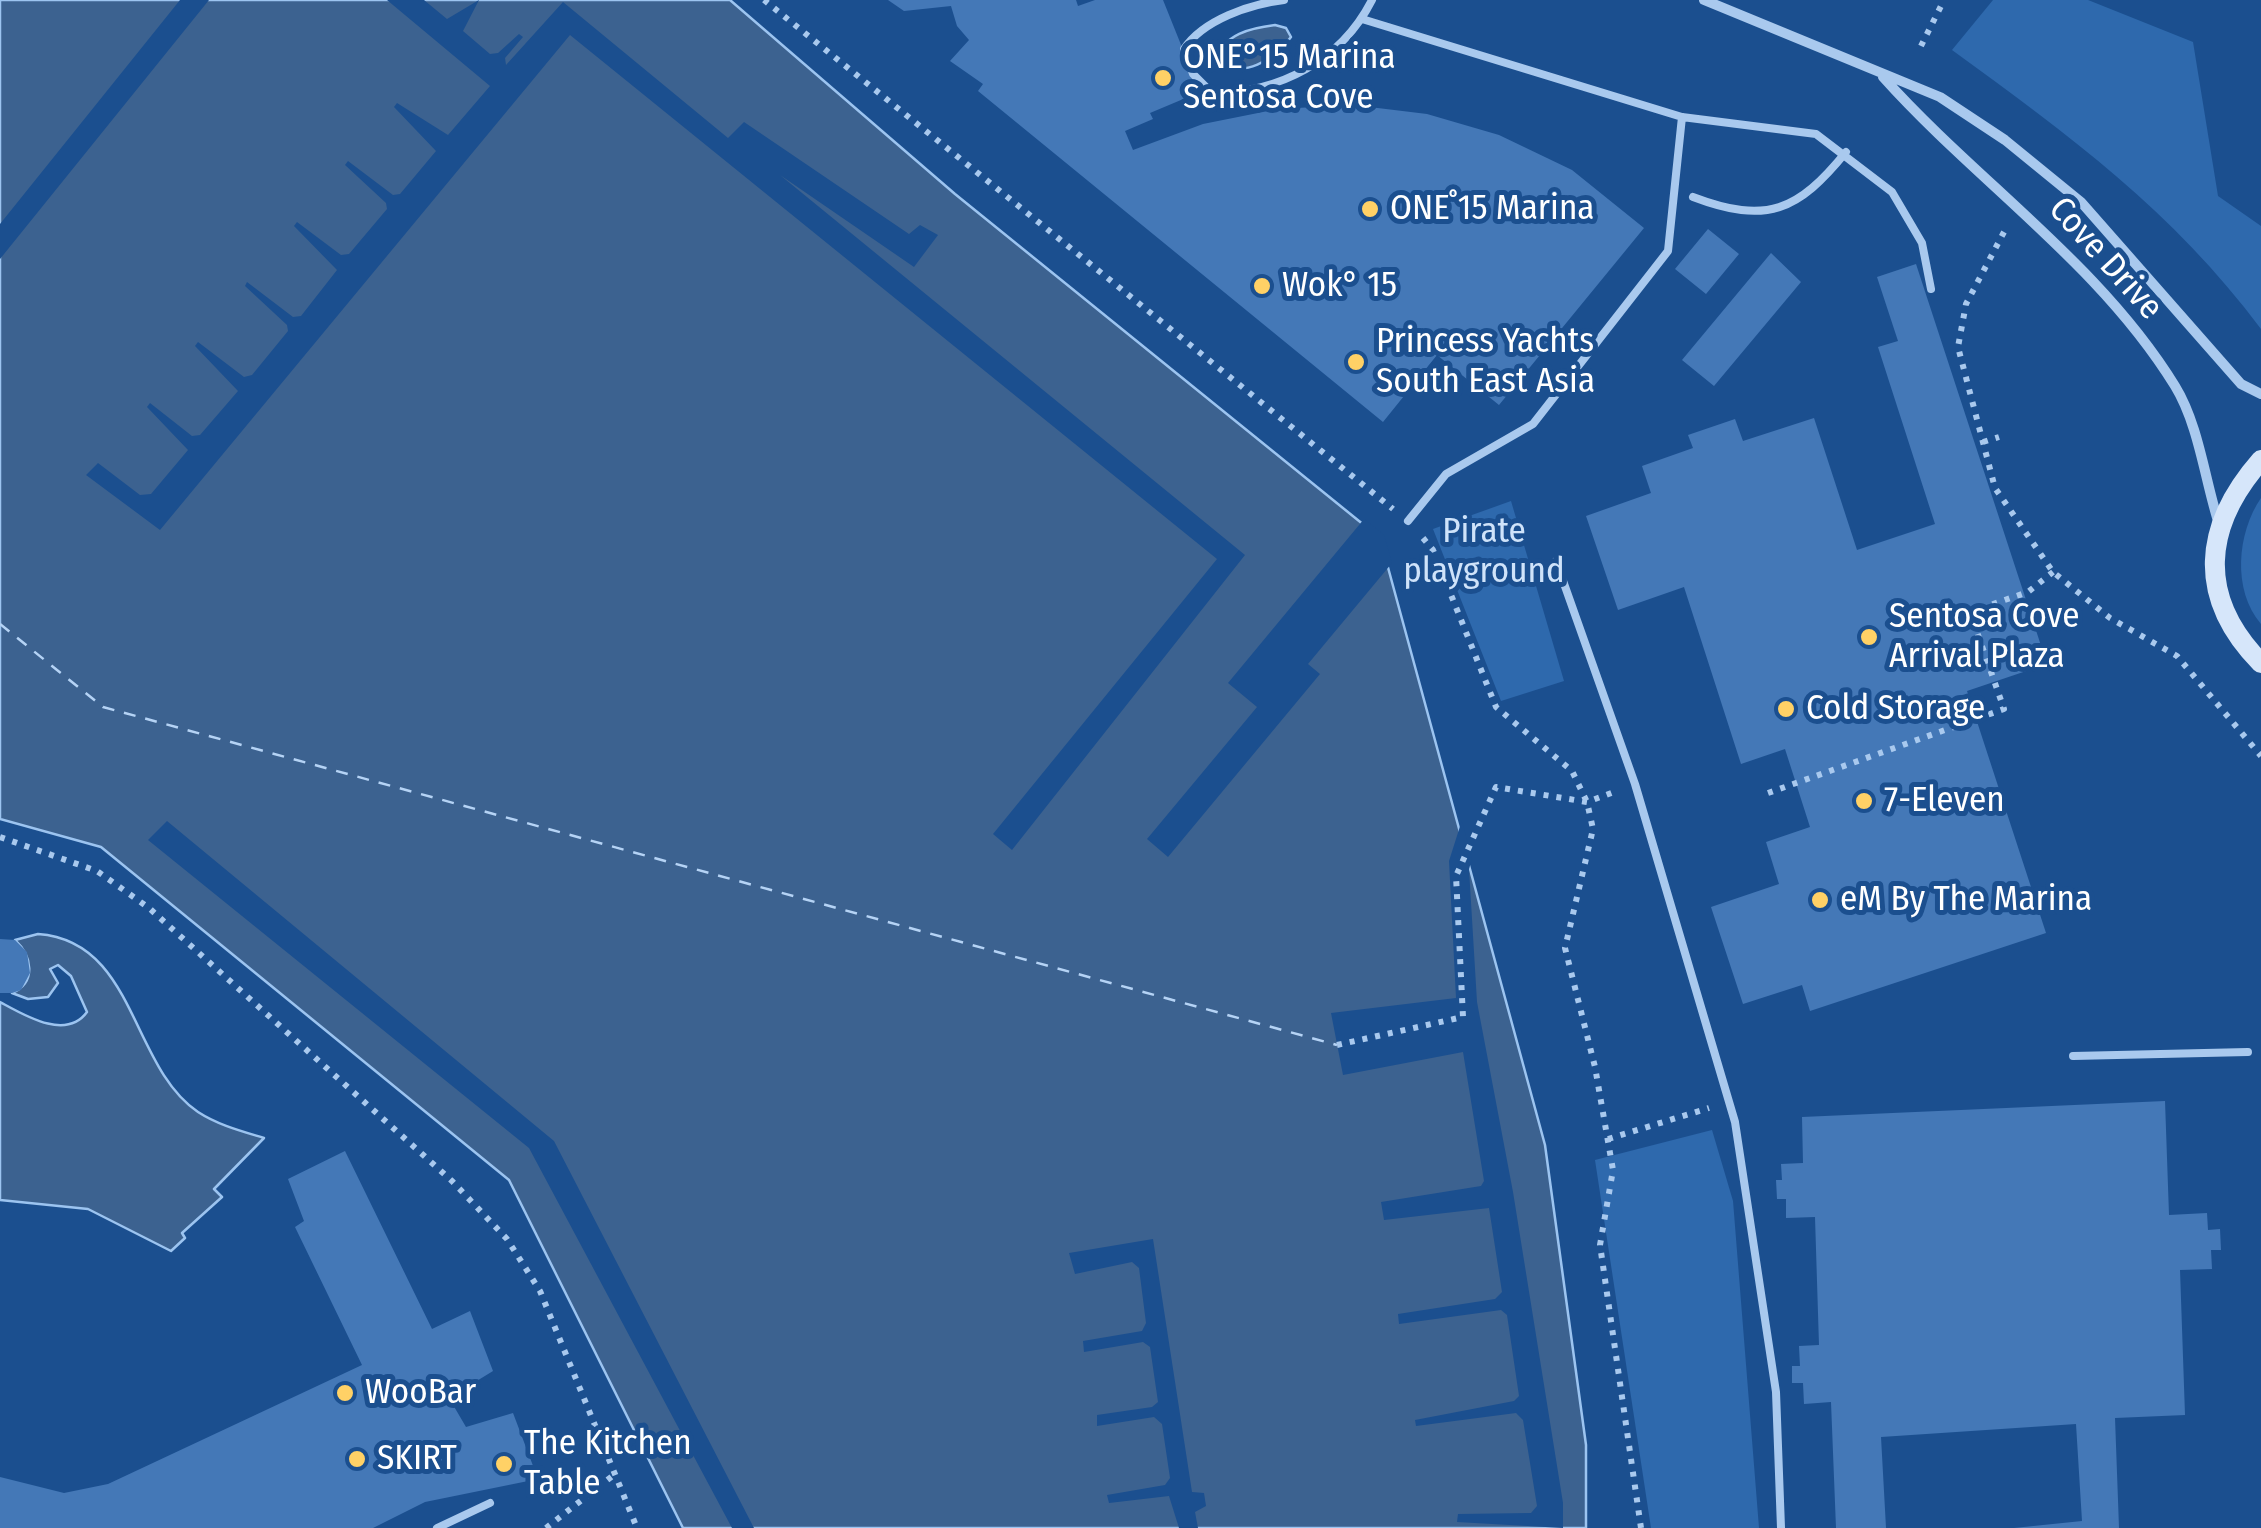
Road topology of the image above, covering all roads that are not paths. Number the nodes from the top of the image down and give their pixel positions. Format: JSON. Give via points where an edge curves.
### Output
{"nodes":[{"id":1,"x":1284,"y":0,"type":"edge"},
{"id":2,"x":1372,"y":0,"type":"edge"},
{"id":3,"x":1704,"y":0,"type":"edge"},
{"id":4,"x":1362,"y":20,"type":"junction"},
{"id":5,"x":1882,"y":76,"type":"junction"},
{"id":6,"x":1682,"y":117,"type":"junction"},
{"id":7,"x":1846,"y":152,"type":"junction"},
{"id":8,"x":1693,"y":197,"type":"dead end"},
{"id":9,"x":1932,"y":289,"type":"dead end"},
{"id":10,"x":2261,"y":394,"type":"edge"},
{"id":11,"x":2261,"y":460,"type":"edge"},
{"id":12,"x":1408,"y":521,"type":"road end"},
{"id":13,"x":2220,"y":524,"type":"junction"},
{"id":14,"x":1556,"y":561,"type":"dead end"},
{"id":15,"x":2261,"y":662,"type":"edge"},
{"id":16,"x":2248,"y":1052,"type":"dead end"},
{"id":17,"x":2073,"y":1056,"type":"dead end"},
{"id":18,"x":490,"y":1503,"type":"dead end"},
{"id":19,"x":437,"y":1528,"type":"edge"},
{"id":20,"x":1781,"y":1528,"type":"edge"}],
"edges":[{"from":1,"to":4,"type":"lane","via":[[1261,3],[1194,33],[1184,49],[1192,74],[1212,94],[1244,94],[1307,69],[1351,38]]},
{"from":2,"to":4,"type":"lane"},
{"from":3,"to":5,"type":"street","name":"Cove Drive"},
{"from":4,"to":6,"type":"lane"},
{"from":5,"to":10,"type":"street","name":"Cove Drive","via":[[1940,97],[2081,202],[2241,384]]},
{"from":5,"to":13,"type":"street","name":"Cove Drive","via":[[2042,228],[2138,334],[2177,390]]},
{"from":6,"to":7,"type":"lane","via":[[1816,134]]},
{"from":6,"to":12,"type":"lane","via":[[1668,251],[1533,424],[1446,474]]},
{"from":7,"to":8,"type":"lane","via":[[1816,189],[1765,212],[1726,209]]},
{"from":7,"to":9,"type":"lane","via":[[1892,192],[1922,243]]},
{"from":11,"to":13,"type":"street","via":[[2236,489]]},
{"from":13,"to":15,"type":"street","via":[[2215,579],[2222,607]]},
{"from":14,"to":20,"type":"lane","via":[[1635,784],[1729,1102],[1776,1392]]},
{"from":16,"to":17,"type":"lane"},
{"from":18,"to":19,"type":"lane"}]}
